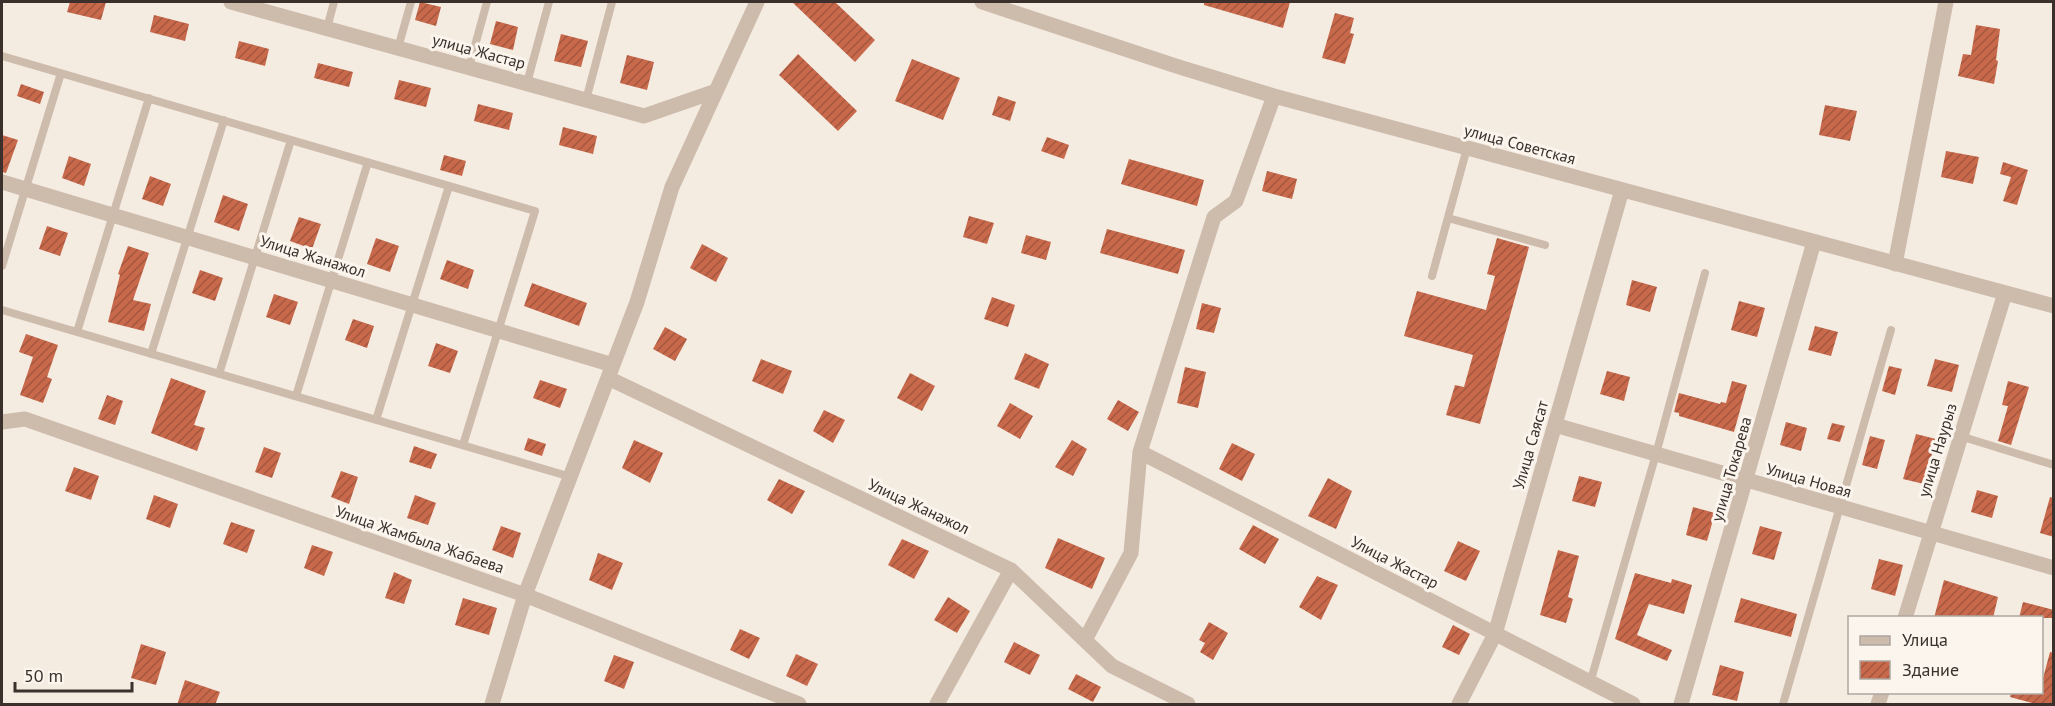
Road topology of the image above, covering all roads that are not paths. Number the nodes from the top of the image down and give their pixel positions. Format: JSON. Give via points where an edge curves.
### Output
{"nodes":[{"id":1,"x":231,"y":2,"type":"edge"},
{"id":2,"x":334,"y":2,"type":"edge"},
{"id":3,"x":411,"y":2,"type":"edge"},
{"id":4,"x":487,"y":2,"type":"edge"},
{"id":5,"x":549,"y":2,"type":"edge"},
{"id":6,"x":612,"y":2,"type":"edge"},
{"id":7,"x":757,"y":2,"type":"edge"},
{"id":8,"x":982,"y":2,"type":"edge"},
{"id":9,"x":1946,"y":2,"type":"edge"},
{"id":10,"x":256,"y":5,"type":"edge"},
{"id":11,"x":327,"y":28,"type":"junction"},
{"id":12,"x":398,"y":48,"type":"junction"},
{"id":13,"x":2,"y":56,"type":"edge"},
{"id":14,"x":469,"y":67,"type":"junction"},
{"id":15,"x":61,"y":73,"type":"junction"},
{"id":16,"x":527,"y":83,"type":"junction"},
{"id":17,"x":716,"y":91,"type":"junction"},
{"id":18,"x":1274,"y":96,"type":"junction"},
{"id":19,"x":148,"y":98,"type":"junction"},
{"id":20,"x":586,"y":99,"type":"junction"},
{"id":21,"x":224,"y":120,"type":"junction"},
{"id":22,"x":291,"y":140,"type":"junction"},
{"id":23,"x":1467,"y":148,"type":"junction"},
{"id":24,"x":368,"y":162,"type":"junction"},
{"id":25,"x":2,"y":182,"type":"edge"},
{"id":26,"x":449,"y":186,"type":"junction"},
{"id":27,"x":25,"y":189,"type":"junction"},
{"id":28,"x":1622,"y":190,"type":"junction"},
{"id":29,"x":112,"y":215,"type":"junction"},
{"id":30,"x":1448,"y":218,"type":"junction"},
{"id":31,"x":187,"y":238,"type":"junction"},
{"id":32,"x":1814,"y":242,"type":"junction"},
{"id":33,"x":1545,"y":245,"type":"dead end"},
{"id":34,"x":255,"y":258,"type":"junction"},
{"id":35,"x":1895,"y":264,"type":"junction"},
{"id":36,"x":2,"y":266,"type":"edge"},
{"id":37,"x":1705,"y":273,"type":"dead end"},
{"id":38,"x":1432,"y":276,"type":"dead end"},
{"id":39,"x":331,"y":281,"type":"junction"},
{"id":40,"x":2005,"y":293,"type":"junction"},
{"id":41,"x":412,"y":305,"type":"junction"},
{"id":42,"x":2054,"y":306,"type":"edge"},
{"id":43,"x":2,"y":310,"type":"edge"},
{"id":44,"x":1891,"y":330,"type":"dead end"},
{"id":45,"x":498,"y":331,"type":"junction"},
{"id":46,"x":76,"y":332,"type":"junction"},
{"id":47,"x":152,"y":354,"type":"junction"},
{"id":48,"x":611,"y":372,"type":"junction"},
{"id":49,"x":219,"y":374,"type":"junction"},
{"id":50,"x":296,"y":396,"type":"junction"},
{"id":51,"x":376,"y":420,"type":"junction"},
{"id":52,"x":2,"y":422,"type":"edge"},
{"id":53,"x":1555,"y":425,"type":"junction"},
{"id":54,"x":1960,"y":436,"type":"junction"},
{"id":55,"x":463,"y":445,"type":"junction"},
{"id":56,"x":1140,"y":452,"type":"junction"},
{"id":57,"x":1656,"y":454,"type":"junction"},
{"id":58,"x":2054,"y":465,"type":"edge"},
{"id":59,"x":571,"y":477,"type":"junction"},
{"id":60,"x":1747,"y":480,"type":"junction"},
{"id":61,"x":1840,"y":507,"type":"junction"},
{"id":62,"x":1931,"y":533,"type":"junction"},
{"id":63,"x":2054,"y":568,"type":"edge"},
{"id":64,"x":1011,"y":570,"type":"junction"},
{"id":65,"x":525,"y":595,"type":"junction"},
{"id":66,"x":1906,"y":616,"type":"edge"},
{"id":67,"x":1495,"y":634,"type":"junction"},
{"id":68,"x":1085,"y":640,"type":"junction"},
{"id":69,"x":1590,"y":683,"type":"junction"},
{"id":70,"x":492,"y":705,"type":"edge"},
{"id":71,"x":799,"y":705,"type":"edge"},
{"id":72,"x":937,"y":705,"type":"edge"},
{"id":73,"x":1188,"y":705,"type":"edge"},
{"id":74,"x":1459,"y":705,"type":"edge"},
{"id":75,"x":1633,"y":705,"type":"edge"},
{"id":76,"x":1681,"y":705,"type":"edge"},
{"id":77,"x":1783,"y":705,"type":"edge"}],
"edges":[{"from":1,"to":10,"type":"street","name":"улица Жастар"},
{"from":2,"to":11,"type":"lane"},
{"from":3,"to":12,"type":"lane"},
{"from":4,"to":14,"type":"lane"},
{"from":5,"to":16,"type":"lane"},
{"from":6,"to":20,"type":"lane"},
{"from":7,"to":17,"type":"street"},
{"from":8,"to":18,"type":"street","name":"улица Советская"},
{"from":9,"to":35,"type":"street"},
{"from":10,"to":11,"type":"street","name":"улица Жастар"},
{"from":11,"to":12,"type":"street","name":"улица Жастар"},
{"from":12,"to":14,"type":"street","name":"улица Жастар"},
{"from":13,"to":15,"type":"lane"},
{"from":14,"to":16,"type":"street","name":"улица Жастар"},
{"from":15,"to":19,"type":"lane"},
{"from":15,"to":27,"type":"lane"},
{"from":16,"to":20,"type":"street","name":"улица Жастар"},
{"from":17,"to":20,"type":"street","name":"улица Жастар","via":[[644,116]]},
{"from":17,"to":48,"type":"street","via":[[672,187]]},
{"from":18,"to":23,"type":"street","name":"улица Советская"},
{"from":18,"to":56,"type":"street","via":[[1236,201],[1214,217]]},
{"from":19,"to":21,"type":"lane"},
{"from":19,"to":29,"type":"lane"},
{"from":21,"to":22,"type":"lane"},
{"from":21,"to":31,"type":"lane"},
{"from":22,"to":24,"type":"lane"},
{"from":22,"to":34,"type":"lane"},
{"from":23,"to":28,"type":"street","name":"улица Советская"},
{"from":23,"to":30,"type":"lane"},
{"from":24,"to":26,"type":"lane"},
{"from":24,"to":39,"type":"lane"},
{"from":25,"to":27,"type":"street","name":"Улица Жанажол"},
{"from":26,"to":41,"type":"lane"},
{"from":26,"to":45,"type":"lane","via":[[535,211]]},
{"from":27,"to":29,"type":"street","name":"Улица Жанажол"},
{"from":27,"to":36,"type":"lane"},
{"from":28,"to":32,"type":"street","name":"улица Советская"},
{"from":28,"to":53,"type":"street","name":"Улица Саясат"},
{"from":29,"to":31,"type":"street","name":"Улица Жанажол"},
{"from":29,"to":46,"type":"lane"},
{"from":30,"to":33,"type":"lane"},
{"from":30,"to":38,"type":"lane"},
{"from":31,"to":34,"type":"street","name":"Улица Жанажол"},
{"from":31,"to":47,"type":"lane"},
{"from":32,"to":35,"type":"street","name":"улица Советская"},
{"from":32,"to":60,"type":"street","name":"улица Токарева"},
{"from":34,"to":39,"type":"street","name":"Улица Жанажол"},
{"from":34,"to":49,"type":"lane"},
{"from":35,"to":40,"type":"street","name":"улица Советская"},
{"from":37,"to":57,"type":"lane"},
{"from":39,"to":41,"type":"street","name":"Улица Жанажол"},
{"from":39,"to":50,"type":"lane"},
{"from":40,"to":42,"type":"street","name":"улица Советская"},
{"from":40,"to":54,"type":"street","name":"улица Наурыз"},
{"from":41,"to":45,"type":"street","name":"Улица Жанажол"},
{"from":41,"to":51,"type":"lane"},
{"from":43,"to":46,"type":"lane"},
{"from":44,"to":61,"type":"lane"},
{"from":45,"to":48,"type":"street","name":"Улица Жанажол"},
{"from":45,"to":55,"type":"lane"},
{"from":46,"to":47,"type":"lane"},
{"from":47,"to":49,"type":"lane"},
{"from":48,"to":59,"type":"street"},
{"from":48,"to":64,"type":"street","name":"Улица Жанажол"},
{"from":49,"to":50,"type":"lane"},
{"from":50,"to":51,"type":"lane"},
{"from":51,"to":55,"type":"lane"},
{"from":52,"to":65,"type":"street","name":"Улица Жамбыла Жабаева","via":[[25,419]]},
{"from":53,"to":57,"type":"street","name":"Улица Новая"},
{"from":53,"to":67,"type":"street","name":"Улица Саясат"},
{"from":54,"to":58,"type":"lane"},
{"from":54,"to":62,"type":"street","name":"улица Наурыз"},
{"from":55,"to":59,"type":"lane"},
{"from":56,"to":67,"type":"street","name":"Улица Жастар"},
{"from":56,"to":68,"type":"street","via":[[1131,553]]},
{"from":57,"to":60,"type":"street","name":"Улица Новая"},
{"from":57,"to":69,"type":"lane"},
{"from":59,"to":65,"type":"street"},
{"from":60,"to":61,"type":"street","name":"Улица Новая"},
{"from":60,"to":76,"type":"street","name":"улица Токарева"},
{"from":61,"to":62,"type":"street","name":"Улица Новая"},
{"from":61,"to":77,"type":"lane"},
{"from":62,"to":63,"type":"street","name":"Улица Новая"},
{"from":62,"to":66,"type":"street","name":"улица Наурыз"},
{"from":64,"to":68,"type":"street","name":"Улица Жанажол"},
{"from":64,"to":72,"type":"street"},
{"from":65,"to":70,"type":"street"},
{"from":65,"to":71,"type":"street","name":"Улица Жамбыла Жабаева"},
{"from":67,"to":69,"type":"street","name":"Улица Жастар"},
{"from":67,"to":74,"type":"street","name":"Улица Саясат"},
{"from":68,"to":73,"type":"street","name":"Улица Жанажол","via":[[1112,666]]},
{"from":69,"to":75,"type":"street","name":"Улица Жастар"}]}
